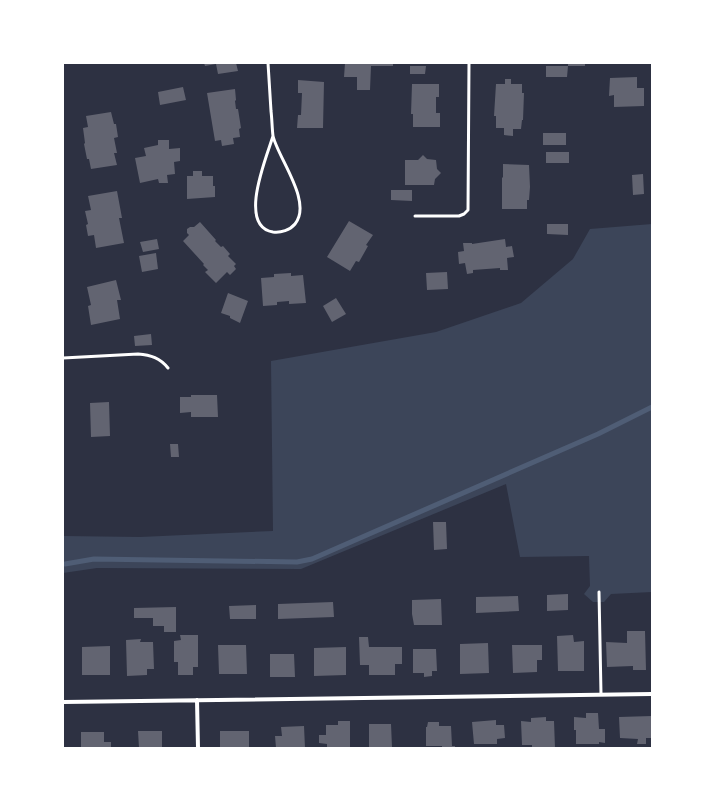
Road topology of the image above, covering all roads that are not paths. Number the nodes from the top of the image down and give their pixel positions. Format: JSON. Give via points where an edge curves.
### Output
{"nodes":[{"id":1,"x":268,"y":63,"type":"edge"},
{"id":2,"x":469,"y":63,"type":"edge"},
{"id":3,"x":273,"y":136,"type":"junction"},
{"id":4,"x":415,"y":216,"type":"dead end"},
{"id":5,"x":63,"y":358,"type":"edge"},
{"id":6,"x":168,"y":368,"type":"dead end"},
{"id":7,"x":600,"y":592,"type":"dead end"},
{"id":8,"x":601,"y":694,"type":"junction"},
{"id":9,"x":652,"y":694,"type":"edge"},
{"id":10,"x":198,"y":700,"type":"junction"},
{"id":11,"x":63,"y":702,"type":"edge"},
{"id":12,"x":198,"y":748,"type":"edge"}],
"edges":[{"from":1,"to":3,"type":"lane"},
{"from":2,"to":4,"type":"lane","via":[[468,210],[459,216]]},
{"from":3,"to":3,"type":"lane","via":[[258,184],[255,203],[261,224],[265,229],[277,232],[295,224],[300,212],[295,187]]},
{"from":5,"to":6,"type":"lane","via":[[143,354],[154,356]]},
{"from":7,"to":8,"type":"lane"},
{"from":8,"to":9,"type":"street"},
{"from":8,"to":10,"type":"street"},
{"from":10,"to":11,"type":"street"},
{"from":10,"to":12,"type":"street"}]}
